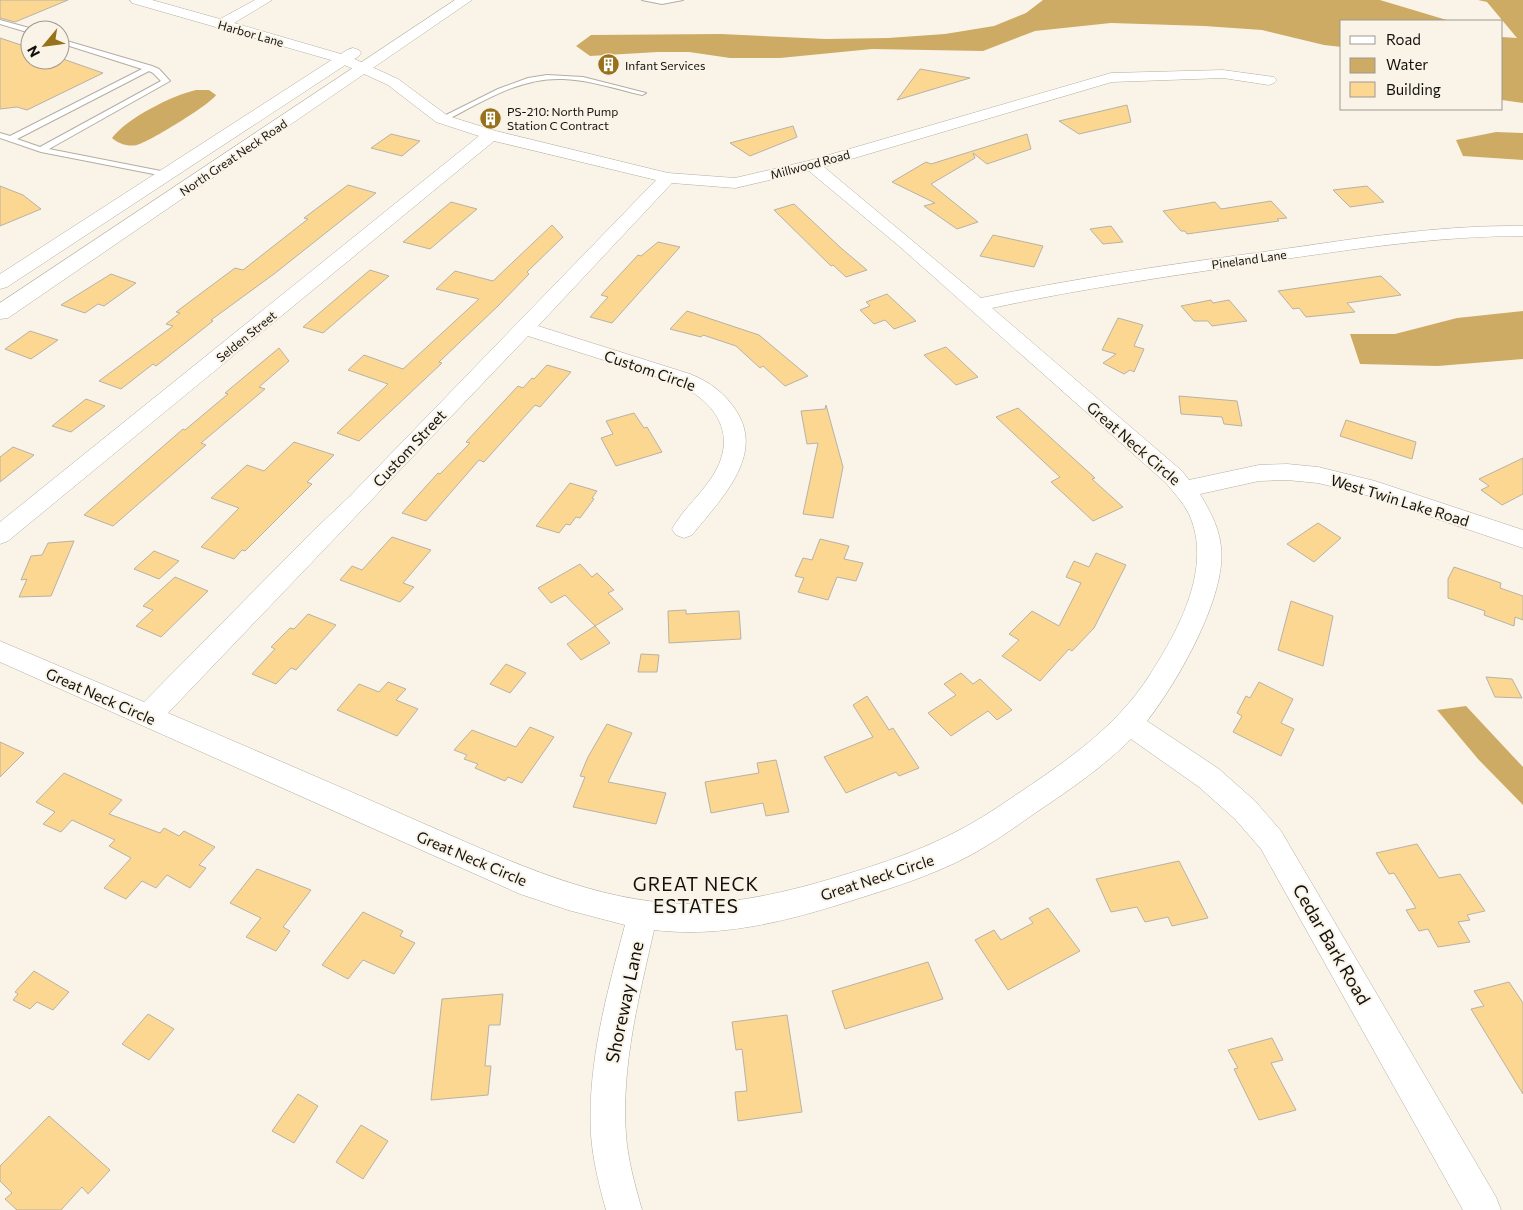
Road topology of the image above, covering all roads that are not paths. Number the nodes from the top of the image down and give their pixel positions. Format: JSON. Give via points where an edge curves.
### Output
{"nodes":[{"id":1,"x":137,"y":0,"type":"edge"},
{"id":2,"x":265,"y":0,"type":"edge"},
{"id":3,"x":465,"y":0,"type":"edge"},
{"id":4,"x":645,"y":0,"type":"edge"},
{"id":5,"x":680,"y":0,"type":"edge"},
{"id":6,"x":0,"y":22,"type":"edge"},
{"id":7,"x":222,"y":24,"type":"junction"},
{"id":8,"x":20,"y":28,"type":"edge"},
{"id":9,"x":368,"y":43,"type":"dead end"},
{"id":10,"x":70,"y":44,"type":"edge"},
{"id":11,"x":343,"y":59,"type":"junction"},
{"id":12,"x":149,"y":68,"type":"junction"},
{"id":13,"x":363,"y":68,"type":"junction"},
{"id":14,"x":1269,"y":80,"type":"dead end"},
{"id":15,"x":642,"y":93,"type":"dead end"},
{"id":16,"x":442,"y":119,"type":"junction"},
{"id":17,"x":492,"y":135,"type":"junction"},
{"id":18,"x":0,"y":136,"type":"edge"},
{"id":19,"x":10,"y":139,"type":"junction"},
{"id":20,"x":41,"y":150,"type":"junction"},
{"id":21,"x":812,"y":165,"type":"junction"},
{"id":22,"x":166,"y":174,"type":"junction"},
{"id":23,"x":668,"y":178,"type":"junction"},
{"id":24,"x":1523,"y":231,"type":"edge"},
{"id":25,"x":0,"y":283,"type":"edge"},
{"id":26,"x":977,"y":305,"type":"junction"},
{"id":27,"x":0,"y":313,"type":"edge"},
{"id":28,"x":523,"y":328,"type":"junction"},
{"id":29,"x":1186,"y":489,"type":"junction"},
{"id":30,"x":684,"y":529,"type":"dead end"},
{"id":31,"x":0,"y":535,"type":"edge"},
{"id":32,"x":1523,"y":539,"type":"edge"},
{"id":33,"x":0,"y":652,"type":"edge"},
{"id":34,"x":147,"y":717,"type":"junction"},
{"id":35,"x":1129,"y":723,"type":"junction"},
{"id":36,"x":643,"y":913,"type":"junction"},
{"id":37,"x":624,"y":1210,"type":"edge"},
{"id":38,"x":1483,"y":1210,"type":"edge"}],
"edges":[{"from":1,"to":7,"type":"street","name":"Harbor Lane"},
{"from":2,"to":7,"type":"street"},
{"from":3,"to":13,"type":"main road","name":"North Great Neck Road"},
{"from":4,"to":5,"type":"lane"},
{"from":6,"to":8,"type":"lane"},
{"from":7,"to":11,"type":"street","name":"Harbor Lane"},
{"from":9,"to":11,"type":"main road","name":"North Great Neck Road"},
{"from":10,"to":12,"type":"lane"},
{"from":11,"to":13,"type":"street","name":"Harbor Lane"},
{"from":11,"to":22,"type":"main road","name":"North Great Neck Road"},
{"from":12,"to":19,"type":"lane"},
{"from":12,"to":20,"type":"lane","via":[[166,80]]},
{"from":13,"to":16,"type":"street","name":"Millwood Road","via":[[393,82]]},
{"from":13,"to":27,"type":"main road","name":"North Great Neck Road"},
{"from":14,"to":21,"type":"street","name":"Millwood Road","via":[[1223,74],[1111,78]]},
{"from":15,"to":16,"type":"lane","via":[[578,78],[544,78],[504,89]]},
{"from":16,"to":17,"type":"street","name":"Millwood Road"},
{"from":17,"to":23,"type":"street","name":"Millwood Road"},
{"from":17,"to":31,"type":"street","name":"Selden Street"},
{"from":18,"to":19,"type":"lane"},
{"from":19,"to":20,"type":"lane"},
{"from":20,"to":22,"type":"lane"},
{"from":21,"to":23,"type":"street","name":"Millwood Road","via":[[734,183]]},
{"from":21,"to":26,"type":"street","name":"Great Neck Circle"},
{"from":22,"to":25,"type":"main road","name":"North Great Neck Road"},
{"from":23,"to":28,"type":"street","name":"Custom Street"},
{"from":24,"to":26,"type":"street","name":"Pineland Lane","via":[[1433,233],[1373,241],[1091,282]]},
{"from":26,"to":29,"type":"street","name":"Great Neck Circle"},
{"from":28,"to":30,"type":"street","name":"Custom Circle","via":[[672,374],[699,386],[725,409],[735,439],[733,456],[725,475]]},
{"from":28,"to":34,"type":"street","name":"Custom Street"},
{"from":29,"to":32,"type":"street","name":"West Twin Lake Road","via":[[1259,473],[1318,475],[1367,487]]},
{"from":29,"to":35,"type":"street","name":"Great Neck Circle","via":[[1208,531],[1211,544],[1209,572],[1201,601],[1182,642],[1159,682]]},
{"from":33,"to":34,"type":"street","name":"Great Neck Circle"},
{"from":34,"to":36,"type":"street","name":"Great Neck Circle","via":[[531,884],[588,902]]},
{"from":35,"to":36,"type":"street","name":"Great Neck Circle","via":[[1097,755],[1075,771],[974,839],[938,858],[801,902],[744,913],[685,918]]},
{"from":35,"to":38,"type":"street","name":"Cedar Bark Road","via":[[1209,778],[1245,810],[1271,840]]},
{"from":36,"to":37,"type":"street","name":"Shoreway Lane","via":[[615,1031],[608,1087],[609,1145]]}]}
